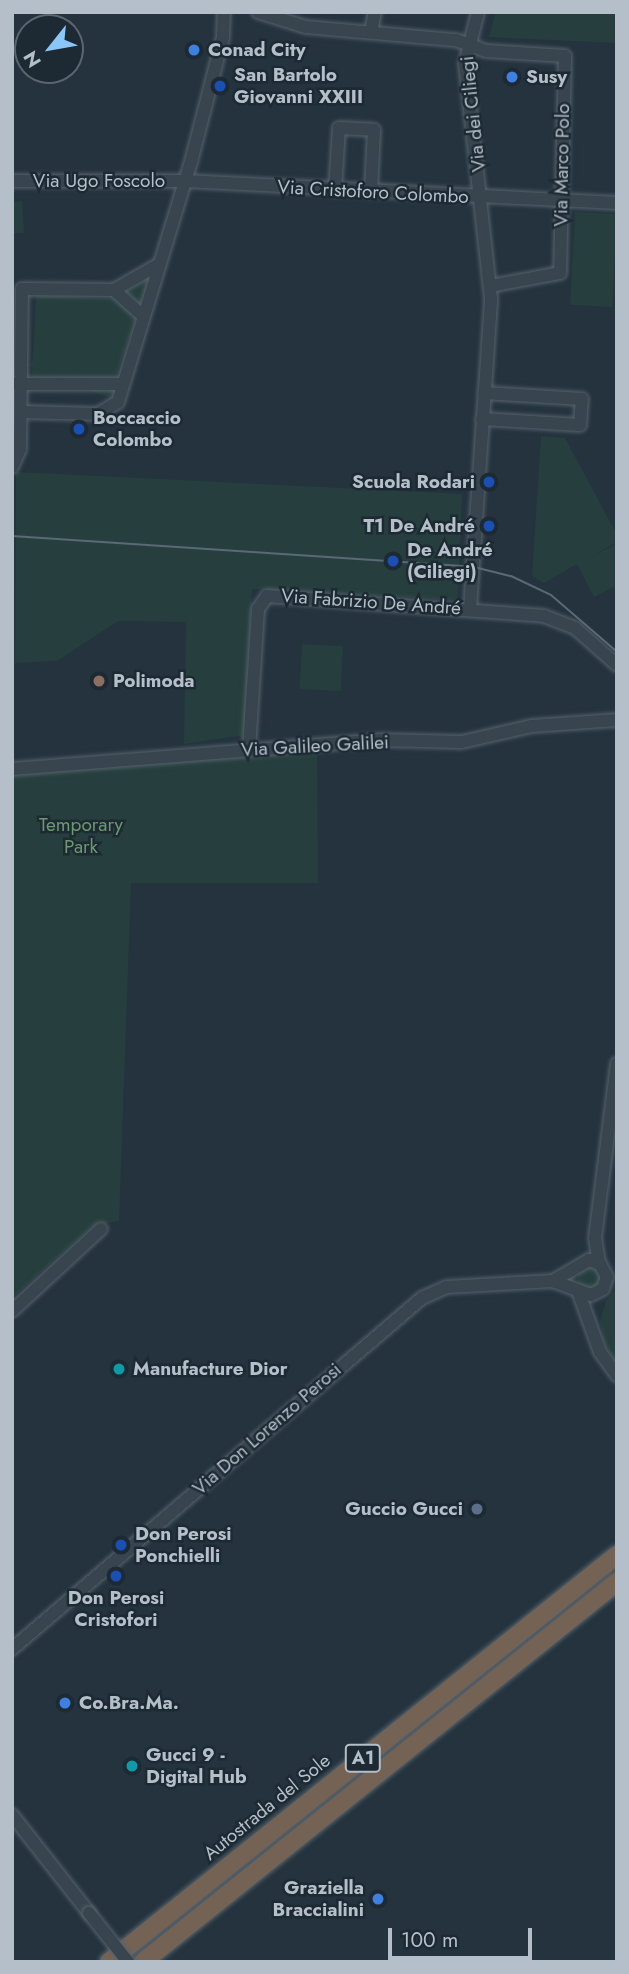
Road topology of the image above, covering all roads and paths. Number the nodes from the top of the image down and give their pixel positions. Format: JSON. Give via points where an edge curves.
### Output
{"nodes":[{"id":1,"x":224,"y":12,"type":"edge"},
{"id":2,"x":258,"y":12,"type":"edge"},
{"id":3,"x":375,"y":12,"type":"edge"},
{"id":4,"x":478,"y":12,"type":"edge"},
{"id":5,"x":284,"y":15,"type":"edge"},
{"id":6,"x":372,"y":33,"type":"junction"},
{"id":7,"x":467,"y":44,"type":"junction"},
{"id":8,"x":12,"y":181,"type":"edge"},
{"id":9,"x":185,"y":181,"type":"junction"},
{"id":10,"x":335,"y":190,"type":"junction"},
{"id":11,"x":371,"y":191,"type":"junction"},
{"id":12,"x":482,"y":198,"type":"junction"},
{"id":13,"x":561,"y":201,"type":"junction"},
{"id":14,"x":617,"y":203,"type":"edge"},
{"id":15,"x":158,"y":265,"type":"junction"},
{"id":16,"x":17,"y":289,"type":"edge"},
{"id":17,"x":114,"y":290,"type":"junction"},
{"id":18,"x":490,"y":293,"type":"junction"},
{"id":19,"x":143,"y":316,"type":"junction"},
{"id":20,"x":17,"y":384,"type":"edge"},
{"id":21,"x":123,"y":384,"type":"junction"},
{"id":22,"x":484,"y":393,"type":"junction"},
{"id":23,"x":21,"y":412,"type":"junction"},
{"id":24,"x":482,"y":419,"type":"junction"},
{"id":25,"x":12,"y":467,"type":"edge"},
{"id":26,"x":470,"y":609,"type":"junction"},
{"id":27,"x":617,"y":665,"type":"edge"},
{"id":28,"x":617,"y":720,"type":"edge"},
{"id":29,"x":249,"y":749,"type":"junction"},
{"id":30,"x":12,"y":769,"type":"edge"},
{"id":31,"x":617,"y":1063,"type":"edge"},
{"id":32,"x":101,"y":1229,"type":"dead end"},
{"id":33,"x":595,"y":1238,"type":"junction"},
{"id":34,"x":599,"y":1263,"type":"junction"},
{"id":35,"x":580,"y":1264,"type":"junction"},
{"id":36,"x":553,"y":1280,"type":"junction"},
{"id":37,"x":577,"y":1290,"type":"junction"},
{"id":38,"x":12,"y":1311,"type":"edge"},
{"id":39,"x":617,"y":1376,"type":"edge"},
{"id":40,"x":617,"y":1555,"type":"edge"},
{"id":41,"x":617,"y":1582,"type":"edge"},
{"id":42,"x":12,"y":1649,"type":"edge"},
{"id":43,"x":12,"y":1815,"type":"edge"},
{"id":44,"x":109,"y":1962,"type":"edge"},
{"id":45,"x":128,"y":1962,"type":"edge"},
{"id":46,"x":143,"y":1962,"type":"edge"}],
"edges":[{"from":1,"to":9,"type":"street","via":[[223,37]]},
{"from":2,"to":5,"type":"street","name":"Via dei Ciliegi"},
{"from":3,"to":6,"type":"street"},
{"from":4,"to":7,"type":"street"},
{"from":5,"to":6,"type":"street","name":"Via dei Ciliegi","via":[[306,27]]},
{"from":6,"to":7,"type":"street","name":"Via dei Ciliegi"},
{"from":7,"to":12,"type":"street","name":"Via dei Ciliegi","via":[[465,64]]},
{"from":7,"to":13,"type":"street","name":"Via Marco Polo","via":[[484,50],[565,56]]},
{"from":8,"to":9,"type":"street","name":"Via Ugo Foscolo"},
{"from":9,"to":10,"type":"street","name":"Via Cristoforo Colombo"},
{"from":9,"to":15,"type":"street"},
{"from":10,"to":11,"type":"street","name":"Via Cristoforo Colombo"},
{"from":10,"to":11,"type":"street","via":[[339,128],[374,130]]},
{"from":11,"to":12,"type":"street","name":"Via Cristoforo Colombo"},
{"from":12,"to":13,"type":"street","name":"Via Cristoforo Colombo"},
{"from":12,"to":18,"type":"street","name":"Via dei Ciliegi"},
{"from":13,"to":14,"type":"street","name":"Via Cristoforo Colombo"},
{"from":13,"to":18,"type":"street","name":"Via Marco Polo","via":[[560,274]]},
{"from":15,"to":17,"type":"street"},
{"from":15,"to":19,"type":"street"},
{"from":16,"to":17,"type":"street"},
{"from":16,"to":20,"type":"street"},
{"from":17,"to":19,"type":"street"},
{"from":18,"to":22,"type":"street","name":"Via dei Ciliegi"},
{"from":19,"to":21,"type":"street"},
{"from":20,"to":21,"type":"street"},
{"from":20,"to":23,"type":"street"},
{"from":21,"to":23,"type":"street","via":[[118,402],[102,413]]},
{"from":22,"to":24,"type":"street","name":"Via dei Ciliegi"},
{"from":22,"to":24,"type":"street","via":[[582,400],[580,425]]},
{"from":23,"to":25,"type":"street","via":[[20,449]]},
{"from":24,"to":26,"type":"street","name":"Via dei Ciliegi"},
{"from":26,"to":27,"type":"street","name":"Via Fabrizio De André","via":[[562,621]]},
{"from":26,"to":29,"type":"street","name":"Via Fabrizio De André","via":[[261,598]]},
{"from":28,"to":29,"type":"street","name":"Via Galileo Galilei","via":[[532,726],[462,742],[379,740]]},
{"from":29,"to":30,"type":"street","name":"Via Galileo Galilei"},
{"from":31,"to":33,"type":"street"},
{"from":32,"to":38,"type":"street"},
{"from":33,"to":34,"type":"street"},
{"from":33,"to":35,"type":"street"},
{"from":34,"to":35,"type":"street"},
{"from":34,"to":37,"type":"street","via":[[607,1276],[603,1289],[589,1295]]},
{"from":35,"to":36,"type":"street","name":"Via Don Lorenzo Perosi"},
{"from":35,"to":37,"type":"street","via":[[572,1276]]},
{"from":36,"to":37,"type":"street","name":"Via Don Lorenzo Perosi"},
{"from":36,"to":42,"type":"street","name":"Via Don Lorenzo Perosi","via":[[453,1286],[422,1298]]},
{"from":37,"to":39,"type":"street","via":[[600,1352]]},
{"from":40,"to":44,"type":"highway","name":"Autostrada del Sole","number":"A1"},
{"from":41,"to":46,"type":"highway","number":"A1"},
{"from":43,"to":45,"type":"street","bridge":true}]}
